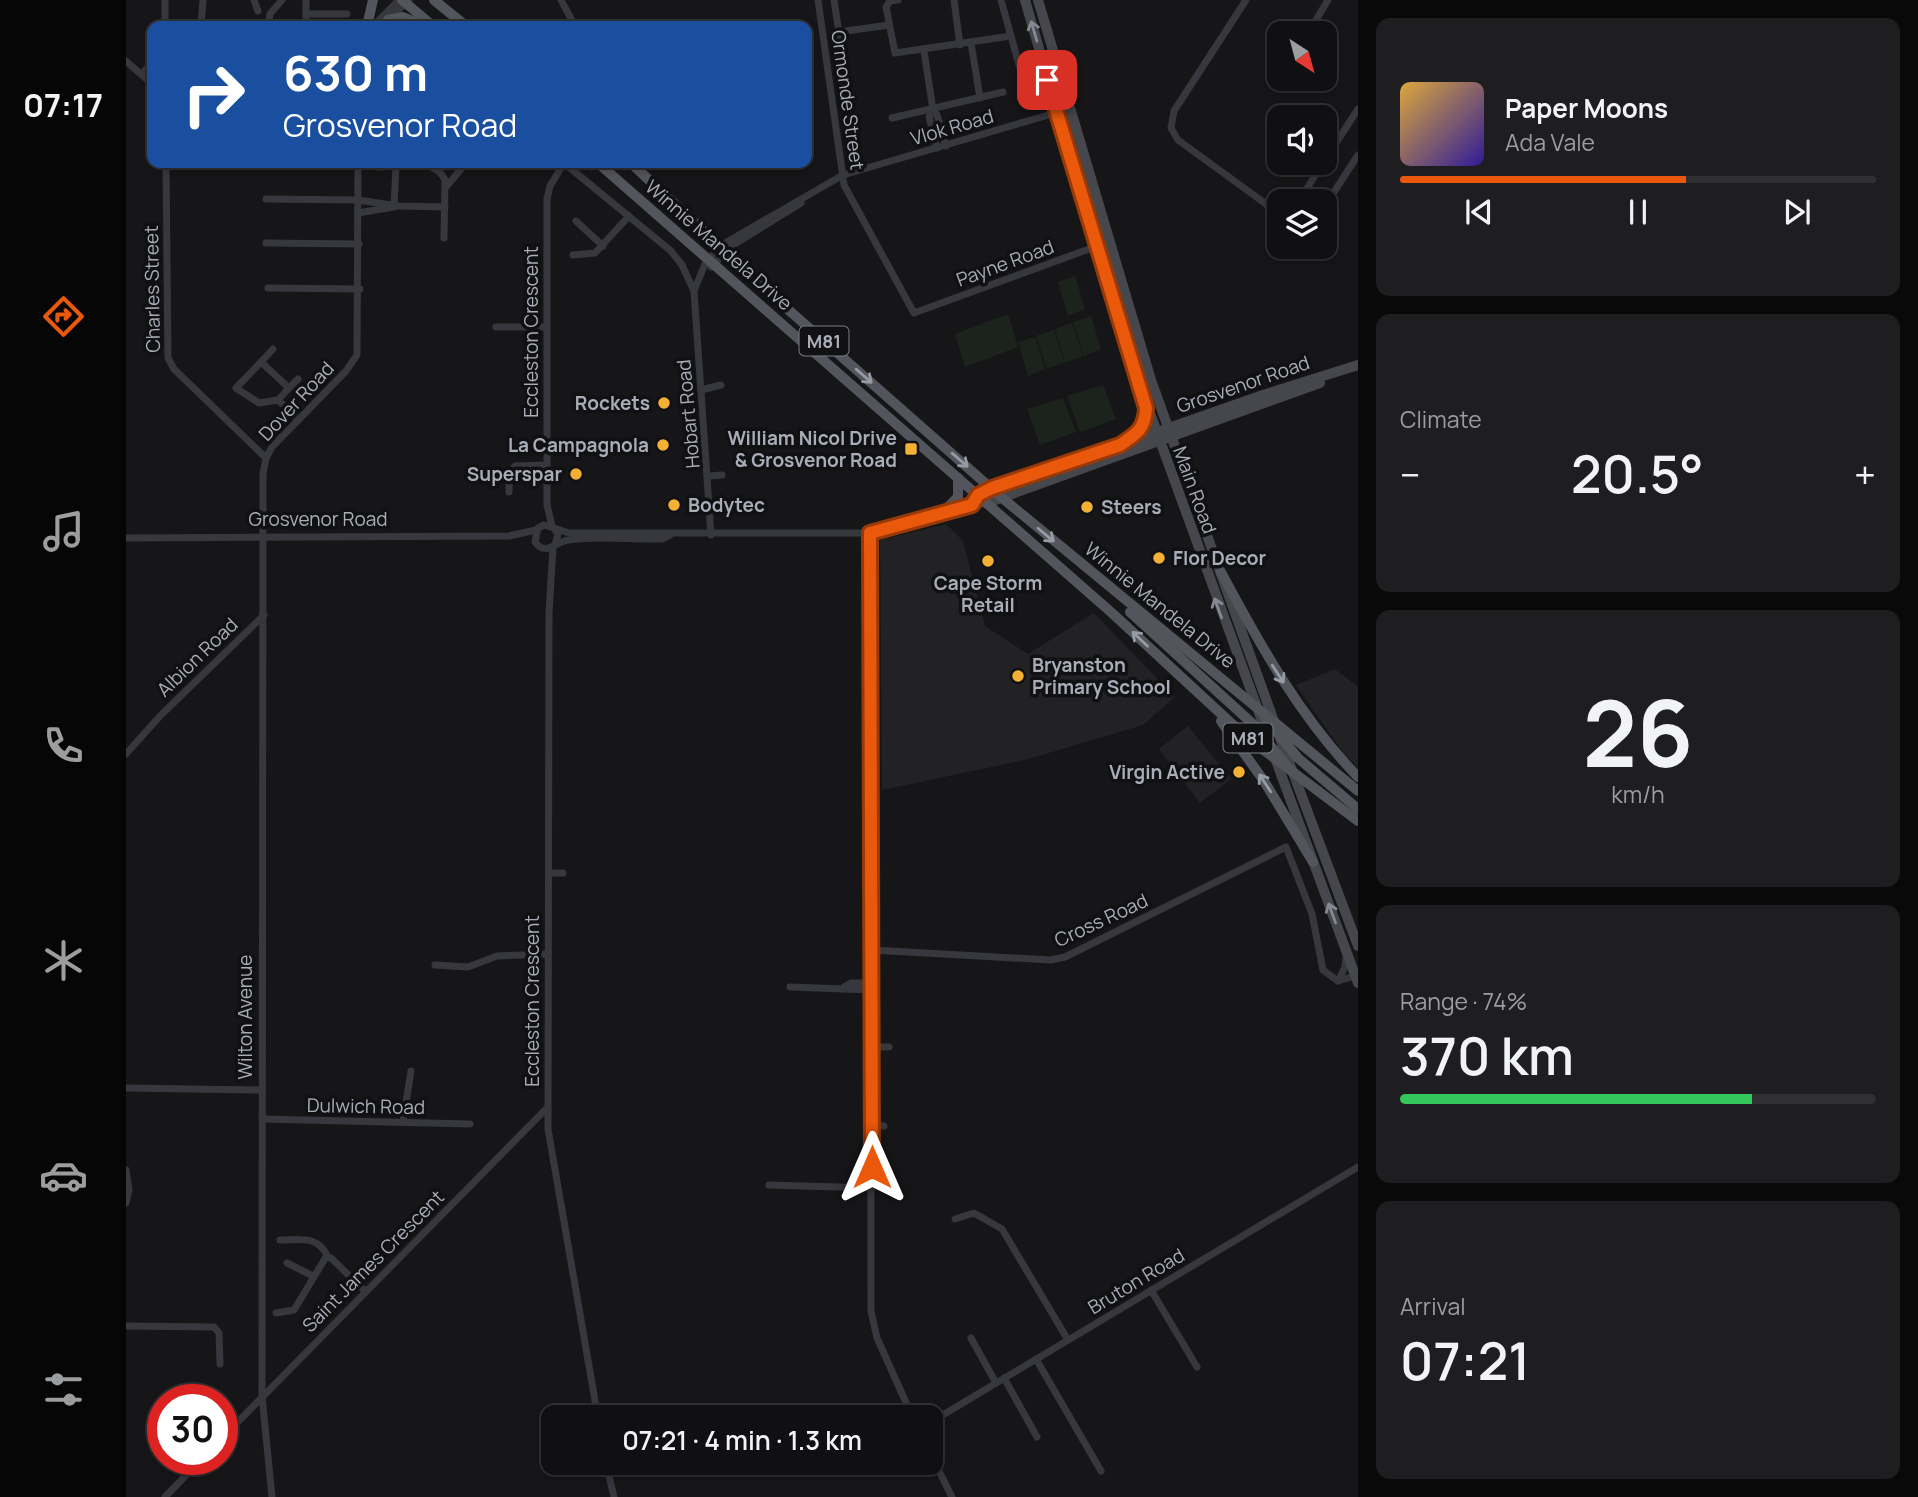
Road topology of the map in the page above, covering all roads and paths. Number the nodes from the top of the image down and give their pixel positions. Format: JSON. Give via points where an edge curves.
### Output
{"nodes":[{"id":1,"x":165,"y":0,"type":"edge"},
{"id":2,"x":203,"y":0,"type":"edge"},
{"id":3,"x":254,"y":0,"type":"edge"},
{"id":4,"x":282,"y":0,"type":"edge"},
{"id":5,"x":306,"y":0,"type":"edge"},
{"id":6,"x":373,"y":0,"type":"edge"},
{"id":7,"x":561,"y":0,"type":"edge"},
{"id":8,"x":818,"y":0,"type":"edge"},
{"id":9,"x":834,"y":0,"type":"edge"},
{"id":10,"x":898,"y":0,"type":"edge"},
{"id":11,"x":954,"y":0,"type":"edge"},
{"id":12,"x":1001,"y":0,"type":"edge"},
{"id":13,"x":1025,"y":0,"type":"edge"},
{"id":14,"x":1038,"y":0,"type":"edge"},
{"id":15,"x":1246,"y":0,"type":"edge"},
{"id":16,"x":1328,"y":0,"type":"edge"},
{"id":17,"x":404,"y":1,"type":"edge"},
{"id":18,"x":436,"y":1,"type":"edge"},
{"id":19,"x":258,"y":11,"type":"dead end"},
{"id":20,"x":306,"y":14,"type":"junction"},
{"id":21,"x":347,"y":14,"type":"dead end"},
{"id":22,"x":1315,"y":20,"type":"dead end"},
{"id":23,"x":165,"y":21,"type":"edge"},
{"id":24,"x":201,"y":21,"type":"edge"},
{"id":25,"x":269,"y":21,"type":"edge"},
{"id":26,"x":306,"y":21,"type":"edge"},
{"id":27,"x":368,"y":21,"type":"edge"},
{"id":28,"x":379,"y":21,"type":"edge"},
{"id":29,"x":385,"y":21,"type":"edge"},
{"id":30,"x":390,"y":21,"type":"edge"},
{"id":31,"x":412,"y":21,"type":"edge"},
{"id":32,"x":427,"y":21,"type":"edge"},
{"id":33,"x":460,"y":21,"type":"edge"},
{"id":34,"x":572,"y":21,"type":"edge"},
{"id":35,"x":889,"y":26,"type":"junction"},
{"id":36,"x":839,"y":32,"type":"junction"},
{"id":37,"x":1011,"y":36,"type":"junction"},
{"id":38,"x":971,"y":43,"type":"junction"},
{"id":39,"x":960,"y":45,"type":"junction"},
{"id":40,"x":924,"y":51,"type":"junction"},
{"id":41,"x":843,"y":59,"type":"dead end"},
{"id":42,"x":126,"y":61,"type":"edge"},
{"id":43,"x":147,"y":68,"type":"edge"},
{"id":44,"x":1021,"y":72,"type":"dead end"},
{"id":45,"x":142,"y":74,"type":"junction"},
{"id":46,"x":147,"y":79,"type":"edge"},
{"id":47,"x":1003,"y":92,"type":"dead end"},
{"id":48,"x":980,"y":99,"type":"junction"},
{"id":49,"x":1069,"y":109,"type":"junction"},
{"id":50,"x":1358,"y":109,"type":"edge"},
{"id":51,"x":933,"y":110,"type":"junction"},
{"id":52,"x":1057,"y":113,"type":"junction"},
{"id":53,"x":892,"y":118,"type":"dead end"},
{"id":54,"x":1337,"y":141,"type":"edge"},
{"id":55,"x":941,"y":147,"type":"junction"},
{"id":56,"x":1358,"y":155,"type":"edge"},
{"id":57,"x":166,"y":168,"type":"edge"},
{"id":58,"x":358,"y":168,"type":"edge"},
{"id":59,"x":397,"y":168,"type":"edge"},
{"id":60,"x":435,"y":168,"type":"edge"},
{"id":61,"x":462,"y":168,"type":"edge"},
{"id":62,"x":561,"y":168,"type":"edge"},
{"id":63,"x":570,"y":168,"type":"edge"},
{"id":64,"x":603,"y":168,"type":"edge"},
{"id":65,"x":636,"y":168,"type":"edge"},
{"id":66,"x":843,"y":175,"type":"junction"},
{"id":67,"x":445,"y":188,"type":"junction"},
{"id":68,"x":1336,"y":189,"type":"edge"},
{"id":69,"x":266,"y":199,"type":"dead end"},
{"id":70,"x":358,"y":200,"type":"junction"},
{"id":71,"x":396,"y":206,"type":"junction"},
{"id":72,"x":1267,"y":206,"type":"edge"},
{"id":73,"x":445,"y":207,"type":"junction"},
{"id":74,"x":358,"y":213,"type":"junction"},
{"id":75,"x":629,"y":216,"type":"junction"},
{"id":76,"x":576,"y":221,"type":"dead end"},
{"id":77,"x":444,"y":238,"type":"dead end"},
{"id":78,"x":1108,"y":242,"type":"junction"},
{"id":79,"x":266,"y":243,"type":"dead end"},
{"id":80,"x":359,"y":244,"type":"junction"},
{"id":81,"x":603,"y":246,"type":"junction"},
{"id":82,"x":1095,"y":247,"type":"junction"},
{"id":83,"x":723,"y":249,"type":"junction"},
{"id":84,"x":573,"y":255,"type":"dead end"},
{"id":85,"x":709,"y":265,"type":"junction"},
{"id":86,"x":268,"y":288,"type":"dead end"},
{"id":87,"x":360,"y":289,"type":"junction"},
{"id":88,"x":694,"y":290,"type":"junction"},
{"id":89,"x":914,"y":313,"type":"joint"},
{"id":90,"x":496,"y":327,"type":"dead end"},
{"id":91,"x":544,"y":327,"type":"junction"},
{"id":92,"x":273,"y":349,"type":"dead end"},
{"id":93,"x":261,"y":362,"type":"junction"},
{"id":94,"x":1358,"y":365,"type":"edge"},
{"id":95,"x":299,"y":379,"type":"dead end"},
{"id":96,"x":721,"y":385,"type":"dead end"},
{"id":97,"x":289,"y":388,"type":"junction"},
{"id":98,"x":701,"y":390,"type":"junction"},
{"id":99,"x":278,"y":400,"type":"junction"},
{"id":100,"x":1146,"y":408,"type":"junction"},
{"id":101,"x":298,"y":419,"type":"junction"},
{"id":102,"x":1170,"y":432,"type":"junction"},
{"id":103,"x":1156,"y":436,"type":"junction"},
{"id":104,"x":1120,"y":445,"type":"junction"},
{"id":105,"x":265,"y":458,"type":"junction"},
{"id":106,"x":547,"y":465,"type":"junction"},
{"id":107,"x":722,"y":475,"type":"dead end"},
{"id":108,"x":708,"y":476,"type":"junction"},
{"id":109,"x":958,"y":477,"type":"junction"},
{"id":110,"x":509,"y":492,"type":"dead end"},
{"id":111,"x":997,"y":492,"type":"junction"},
{"id":112,"x":979,"y":501,"type":"junction"},
{"id":113,"x":547,"y":505,"type":"junction"},
{"id":114,"x":942,"y":513,"type":"junction"},
{"id":115,"x":553,"y":527,"type":"junction"},
{"id":116,"x":538,"y":528,"type":"junction"},
{"id":117,"x":870,"y":533,"type":"junction"},
{"id":118,"x":670,"y":535,"type":"junction"},
{"id":119,"x":711,"y":535,"type":"junction"},
{"id":120,"x":509,"y":536,"type":"junction"},
{"id":121,"x":264,"y":537,"type":"junction"},
{"id":122,"x":126,"y":538,"type":"edge"},
{"id":123,"x":554,"y":546,"type":"junction"},
{"id":124,"x":539,"y":547,"type":"junction"},
{"id":125,"x":1221,"y":572,"type":"junction"},
{"id":126,"x":1092,"y":573,"type":"junction"},
{"id":127,"x":549,"y":581,"type":"junction"},
{"id":128,"x":264,"y":615,"type":"junction"},
{"id":129,"x":1204,"y":699,"type":"junction"},
{"id":130,"x":1256,"y":706,"type":"junction"},
{"id":131,"x":1273,"y":719,"type":"junction"},
{"id":132,"x":1275,"y":741,"type":"junction"},
{"id":133,"x":126,"y":754,"type":"edge"},
{"id":134,"x":1276,"y":762,"type":"junction"},
{"id":135,"x":1294,"y":775,"type":"junction"},
{"id":136,"x":1358,"y":777,"type":"edge"},
{"id":137,"x":1358,"y":790,"type":"edge"},
{"id":138,"x":1358,"y":809,"type":"edge"},
{"id":139,"x":1358,"y":821,"type":"edge"},
{"id":140,"x":1313,"y":862,"type":"junction"},
{"id":141,"x":548,"y":873,"type":"junction"},
{"id":142,"x":564,"y":873,"type":"dead end"},
{"id":143,"x":1358,"y":946,"type":"edge"},
{"id":144,"x":872,"y":950,"type":"junction"},
{"id":145,"x":1347,"y":953,"type":"junction"},
{"id":146,"x":548,"y":954,"type":"junction"},
{"id":147,"x":435,"y":965,"type":"dead end"},
{"id":148,"x":1357,"y":978,"type":"edge"},
{"id":149,"x":1338,"y":981,"type":"junction"},
{"id":150,"x":871,"y":986,"type":"junction"},
{"id":151,"x":790,"y":987,"type":"dead end"},
{"id":152,"x":872,"y":1047,"type":"junction"},
{"id":153,"x":889,"y":1047,"type":"dead end"},
{"id":154,"x":411,"y":1071,"type":"dead end"},
{"id":155,"x":126,"y":1088,"type":"edge"},
{"id":156,"x":262,"y":1090,"type":"junction"},
{"id":157,"x":547,"y":1108,"type":"junction"},
{"id":158,"x":262,"y":1119,"type":"junction"},
{"id":159,"x":403,"y":1122,"type":"junction"},
{"id":160,"x":470,"y":1124,"type":"dead end"},
{"id":161,"x":872,"y":1126,"type":"junction"},
{"id":162,"x":884,"y":1126,"type":"dead end"},
{"id":163,"x":1358,"y":1167,"type":"edge"},
{"id":164,"x":126,"y":1170,"type":"edge"},
{"id":165,"x":769,"y":1185,"type":"dead end"},
{"id":166,"x":872,"y":1188,"type":"junction"},
{"id":167,"x":126,"y":1203,"type":"edge"},
{"id":168,"x":955,"y":1219,"type":"dead end"},
{"id":169,"x":280,"y":1240,"type":"dead end"},
{"id":170,"x":328,"y":1257,"type":"junction"},
{"id":171,"x":287,"y":1263,"type":"dead end"},
{"id":172,"x":313,"y":1276,"type":"junction"},
{"id":173,"x":1151,"y":1290,"type":"junction"},
{"id":174,"x":365,"y":1291,"type":"junction"},
{"id":175,"x":276,"y":1313,"type":"dead end"},
{"id":176,"x":126,"y":1326,"type":"edge"},
{"id":177,"x":971,"y":1338,"type":"dead end"},
{"id":178,"x":1068,"y":1340,"type":"junction"},
{"id":179,"x":1037,"y":1359,"type":"junction"},
{"id":180,"x":220,"y":1364,"type":"dead end"},
{"id":181,"x":1197,"y":1367,"type":"dead end"},
{"id":182,"x":1004,"y":1378,"type":"junction"},
{"id":183,"x":996,"y":1383,"type":"junction"},
{"id":184,"x":262,"y":1396,"type":"junction"},
{"id":185,"x":596,"y":1405,"type":"edge"},
{"id":186,"x":907,"y":1405,"type":"edge"},
{"id":187,"x":943,"y":1415,"type":"edge"},
{"id":188,"x":238,"y":1421,"type":"edge"},
{"id":189,"x":1037,"y":1437,"type":"dead end"},
{"id":190,"x":1101,"y":1471,"type":"dead end"},
{"id":191,"x":186,"y":1475,"type":"edge"},
{"id":192,"x":609,"y":1475,"type":"edge"},
{"id":193,"x":941,"y":1475,"type":"edge"},
{"id":194,"x":165,"y":1497,"type":"edge"},
{"id":195,"x":272,"y":1497,"type":"edge"},
{"id":196,"x":614,"y":1497,"type":"edge"},
{"id":197,"x":952,"y":1497,"type":"edge"}],
"edges":[{"from":1,"to":23,"type":"street"},
{"from":2,"to":24,"type":"street"},
{"from":3,"to":19,"type":"street"},
{"from":4,"to":25,"type":"street"},
{"from":5,"to":20,"type":"street"},
{"from":6,"to":27,"type":"main road"},
{"from":7,"to":34,"type":"street"},
{"from":8,"to":66,"type":"street","name":"Ormonde Street"},
{"from":9,"to":36,"type":"street"},
{"from":10,"to":35,"type":"street","via":[[887,4]]},
{"from":11,"to":39,"type":"street"},
{"from":12,"to":37,"type":"street"},
{"from":52,"to":13,"type":"main road","name":"Main Road","one_way":true},
{"from":14,"to":49,"type":"main road","name":"Main Road"},
{"from":15,"to":72,"type":"street","via":[[1170,123],[1178,140]]},
{"from":16,"to":22,"type":"street"},
{"from":17,"to":28,"type":"street"},
{"from":17,"to":29,"type":"street"},
{"from":17,"to":32,"type":"main road"},
{"from":18,"to":33,"type":"main road"},
{"from":20,"to":21,"type":"street"},
{"from":20,"to":26,"type":"street"},
{"from":30,"to":31,"type":"main road","via":[[403,17]]},
{"from":35,"to":36,"type":"street"},
{"from":35,"to":40,"type":"street","via":[[895,53]]},
{"from":36,"to":41,"type":"street"},
{"from":37,"to":38,"type":"street"},
{"from":37,"to":44,"type":"street"},
{"from":38,"to":39,"type":"street"},
{"from":38,"to":48,"type":"street"},
{"from":39,"to":40,"type":"street"},
{"from":40,"to":51,"type":"street"},
{"from":42,"to":45,"type":"street"},
{"from":43,"to":45,"type":"street"},
{"from":45,"to":46,"type":"street"},
{"from":47,"to":48,"type":"street"},
{"from":48,"to":51,"type":"street"},
{"from":49,"to":52,"type":"street","name":"Vlok Road"},
{"from":49,"to":78,"type":"main road","name":"Main Road"},
{"from":50,"to":54,"type":"street"},
{"from":51,"to":53,"type":"street"},
{"from":51,"to":55,"type":"street"},
{"from":52,"to":55,"type":"street","name":"Vlok Road"},
{"from":52,"to":82,"type":"main road","name":"Main Road"},
{"from":55,"to":66,"type":"street","name":"Vlok Road"},
{"from":56,"to":68,"type":"street"},
{"from":57,"to":105,"type":"street","name":"Charles Street","via":[[168,358]]},
{"from":58,"to":70,"type":"street","name":"Dover Road"},
{"from":59,"to":71,"type":"street"},
{"from":60,"to":67,"type":"street"},
{"from":61,"to":67,"type":"street"},
{"from":62,"to":91,"type":"street","name":"Eccleston Crescent","via":[[547,199]]},
{"from":63,"to":75,"type":"street","name":"Hobart Road"},
{"from":64,"to":85,"type":"main road","name":"Winnie Mandela Drive","number":"M81"},
{"from":65,"to":83,"type":"main road","name":"Winnie Mandela Drive","number":"M81"},
{"from":66,"to":83,"type":"street","name":"Vlok Road"},
{"from":66,"to":89,"type":"street","name":"Ormonde Street","via":[[845,187]]},
{"from":67,"to":73,"type":"street"},
{"from":69,"to":70,"type":"street"},
{"from":70,"to":71,"type":"street"},
{"from":70,"to":74,"type":"street","name":"Dover Road"},
{"from":71,"to":73,"type":"street"},
{"from":71,"to":74,"type":"street"},
{"from":73,"to":77,"type":"street"},
{"from":74,"to":80,"type":"street","name":"Dover Road"},
{"from":75,"to":81,"type":"street"},
{"from":75,"to":88,"type":"street","name":"Hobart Road","via":[[676,257]]},
{"from":76,"to":81,"type":"street"},
{"from":78,"to":82,"type":"street","name":"Payne Road"},
{"from":78,"to":102,"type":"main road","name":"Main Road"},
{"from":79,"to":80,"type":"street"},
{"from":80,"to":87,"type":"street","name":"Dover Road"},
{"from":81,"to":84,"type":"street","via":[[594,254]]},
{"from":82,"to":89,"type":"street","name":"Payne Road"},
{"from":82,"to":100,"type":"main road","name":"Main Road"},
{"from":83,"to":85,"type":"street"},
{"from":83,"to":111,"type":"main road","name":"Winnie Mandela Drive","number":"M81","one_way":true},
{"from":85,"to":88,"type":"street"},
{"from":85,"to":109,"type":"main road","name":"Winnie Mandela Drive","number":"M81"},
{"from":86,"to":87,"type":"street"},
{"from":87,"to":101,"type":"street","name":"Dover Road","via":[[357,355]]},
{"from":88,"to":98,"type":"street","name":"Hobart Road"},
{"from":90,"to":91,"type":"street"},
{"from":91,"to":106,"type":"street","name":"Eccleston Crescent"},
{"from":92,"to":93,"type":"street"},
{"from":93,"to":97,"type":"street"},
{"from":93,"to":99,"type":"street","via":[[236,388],[260,403]]},
{"from":94,"to":102,"type":"main road","name":"Grosvenor Road","via":[[1322,382]]},
{"from":95,"to":97,"type":"street"},
{"from":96,"to":98,"type":"street"},
{"from":97,"to":99,"type":"street"},
{"from":98,"to":108,"type":"street","name":"Hobart Road"},
{"from":99,"to":101,"type":"street"},
{"from":100,"to":103,"type":"main road","name":"Main Road"},
{"from":100,"to":104,"type":"main road","via":[[1140,431]]},
{"from":101,"to":105,"type":"street","name":"Dover Road"},
{"from":102,"to":103,"type":"main road","name":"Grosvenor Road"},
{"from":102,"to":125,"type":"main road","name":"Main Road"},
{"from":103,"to":104,"type":"main road","name":"Grosvenor Road"},
{"from":103,"to":111,"type":"main road","name":"Grosvenor Road"},
{"from":130,"to":103,"type":"main road","name":"Main Road","one_way":true},
{"from":104,"to":111,"type":"main road","name":"Grosvenor Road"},
{"from":105,"to":121,"type":"street","name":"Dover Road"},
{"from":106,"to":110,"type":"street","via":[[515,466],[509,475]]},
{"from":106,"to":113,"type":"street","name":"Eccleston Crescent"},
{"from":107,"to":108,"type":"street"},
{"from":108,"to":119,"type":"street","name":"Hobart Road"},
{"from":109,"to":112,"type":"main road","name":"Winnie Mandela Drive","number":"M81"},
{"from":109,"to":114,"type":"main road","via":[[958,497]]},
{"from":111,"to":112,"type":"main road","name":"Grosvenor Road"},
{"from":111,"to":126,"type":"main road","name":"Winnie Mandela Drive","number":"M81","one_way":true},
{"from":112,"to":114,"type":"street","name":"Grosvenor Road"},
{"from":129,"to":112,"type":"main road","name":"Winnie Mandela Drive","number":"M81","one_way":true},
{"from":113,"to":115,"type":"street","name":"Eccleston Crescent"},
{"from":113,"to":116,"type":"street","name":"Eccleston Crescent"},
{"from":114,"to":117,"type":"street","name":"Grosvenor Road"},
{"from":115,"to":116,"type":"street"},
{"from":115,"to":118,"type":"street","name":"Grosvenor Road","via":[[569,533]]},
{"from":115,"to":123,"type":"street","via":[[558,534]]},
{"from":116,"to":120,"type":"street","name":"Grosvenor Road"},
{"from":116,"to":124,"type":"street","via":[[535,542]]},
{"from":117,"to":119,"type":"street","name":"Grosvenor Road"},
{"from":117,"to":144,"type":"street"},
{"from":118,"to":119,"type":"street","name":"Grosvenor Road"},
{"from":118,"to":123,"type":"street","name":"Grosvenor Road","via":[[662,539],[571,540]]},
{"from":120,"to":121,"type":"street","name":"Grosvenor Road"},
{"from":120,"to":124,"type":"street","name":"Grosvenor Road"},
{"from":121,"to":122,"type":"street","name":"Grosvenor Road"},
{"from":121,"to":128,"type":"street","name":"Wilton Avenue"},
{"from":123,"to":124,"type":"street"},
{"from":123,"to":127,"type":"street","name":"Eccleston Crescent"},
{"from":124,"to":127,"type":"street","name":"Eccleston Crescent"},
{"from":125,"to":131,"type":"main road","name":"Main Road"},
{"from":125,"to":136,"type":"main road","one_way":true,"via":[[1264,653]]},
{"from":126,"to":130,"type":"main road","name":"Winnie Mandela Drive","number":"M81"},
{"from":126,"to":132,"type":"main road"},
{"from":127,"to":141,"type":"street","name":"Eccleston Crescent"},
{"from":128,"to":133,"type":"street","name":"Albion Road"},
{"from":128,"to":156,"type":"street","name":"Wilton Avenue"},
{"from":129,"to":134,"type":"main road","name":"Winnie Mandela Drive","number":"M81"},
{"from":140,"to":129,"type":"main road","one_way":true,"via":[[1258,771]]},
{"from":130,"to":131,"type":"main road","name":"Winnie Mandela Drive","number":"M81"},
{"from":130,"to":132,"type":"main road"},
{"from":131,"to":132,"type":"main road","name":"Main Road"},
{"from":131,"to":137,"type":"main road","name":"Winnie Mandela Drive","number":"M81"},
{"from":132,"to":134,"type":"main road","name":"Main Road"},
{"from":132,"to":135,"type":"main road"},
{"from":132,"to":138,"type":"main road"},
{"from":134,"to":135,"type":"main road","name":"Winnie Mandela Drive","number":"M81"},
{"from":134,"to":140,"type":"main road","name":"Main Road"},
{"from":135,"to":139,"type":"main road","name":"Winnie Mandela Drive","number":"M81"},
{"from":135,"to":143,"type":"main road"},
{"from":145,"to":140,"type":"main road","name":"Main Road","one_way":true},
{"from":141,"to":142,"type":"street"},
{"from":141,"to":146,"type":"street","name":"Eccleston Crescent"},
{"from":144,"to":149,"type":"street","name":"Cross Road","via":[[1065,957],[1286,846],[1312,914],[1323,970]]},
{"from":144,"to":150,"type":"street"},
{"from":145,"to":148,"type":"main road","name":"Main Road"},
{"from":145,"to":149,"type":"street"},
{"from":146,"to":147,"type":"street","via":[[497,957],[468,967]]},
{"from":146,"to":157,"type":"street","name":"Eccleston Crescent"},
{"from":148,"to":149,"type":"street"},
{"from":150,"to":151,"type":"street"},
{"from":150,"to":152,"type":"street"},
{"from":152,"to":153,"type":"street"},
{"from":152,"to":161,"type":"street"},
{"from":154,"to":159,"type":"street"},
{"from":155,"to":156,"type":"street"},
{"from":156,"to":158,"type":"street","name":"Wilton Avenue"},
{"from":157,"to":174,"type":"street","name":"Saint James Crescent"},
{"from":157,"to":185,"type":"street","name":"Eccleston Crescent"},
{"from":158,"to":159,"type":"street","name":"Dulwich Road"},
{"from":158,"to":184,"type":"street","name":"Wilton Avenue"},
{"from":159,"to":160,"type":"street","name":"Dulwich Road"},
{"from":161,"to":162,"type":"street"},
{"from":161,"to":166,"type":"street"},
{"from":163,"to":173,"type":"street","name":"Bruton Road"},
{"from":164,"to":167,"type":"street"},
{"from":165,"to":166,"type":"street"},
{"from":166,"to":186,"type":"street","via":[[873,1325]]},
{"from":168,"to":178,"type":"street","via":[[974,1213],[1002,1229]]},
{"from":169,"to":170,"type":"street","via":[[310,1238]]},
{"from":170,"to":172,"type":"street"},
{"from":170,"to":174,"type":"street"},
{"from":171,"to":172,"type":"street"},
{"from":172,"to":175,"type":"street","via":[[294,1310]]},
{"from":173,"to":178,"type":"street","name":"Bruton Road"},
{"from":173,"to":181,"type":"street"},
{"from":174,"to":184,"type":"street","name":"Saint James Crescent"},
{"from":176,"to":180,"type":"street","via":[[214,1327],[219,1333]]},
{"from":177,"to":183,"type":"street"},
{"from":178,"to":179,"type":"street","name":"Bruton Road"},
{"from":179,"to":182,"type":"street","name":"Bruton Road"},
{"from":179,"to":190,"type":"street"},
{"from":182,"to":183,"type":"street","name":"Bruton Road"},
{"from":182,"to":189,"type":"street"},
{"from":183,"to":187,"type":"street","name":"Bruton Road"},
{"from":184,"to":188,"type":"street","name":"Saint James Crescent"},
{"from":184,"to":195,"type":"street","name":"Wilton Avenue"},
{"from":191,"to":194,"type":"street"},
{"from":192,"to":196,"type":"street"},
{"from":193,"to":197,"type":"street"}]}
